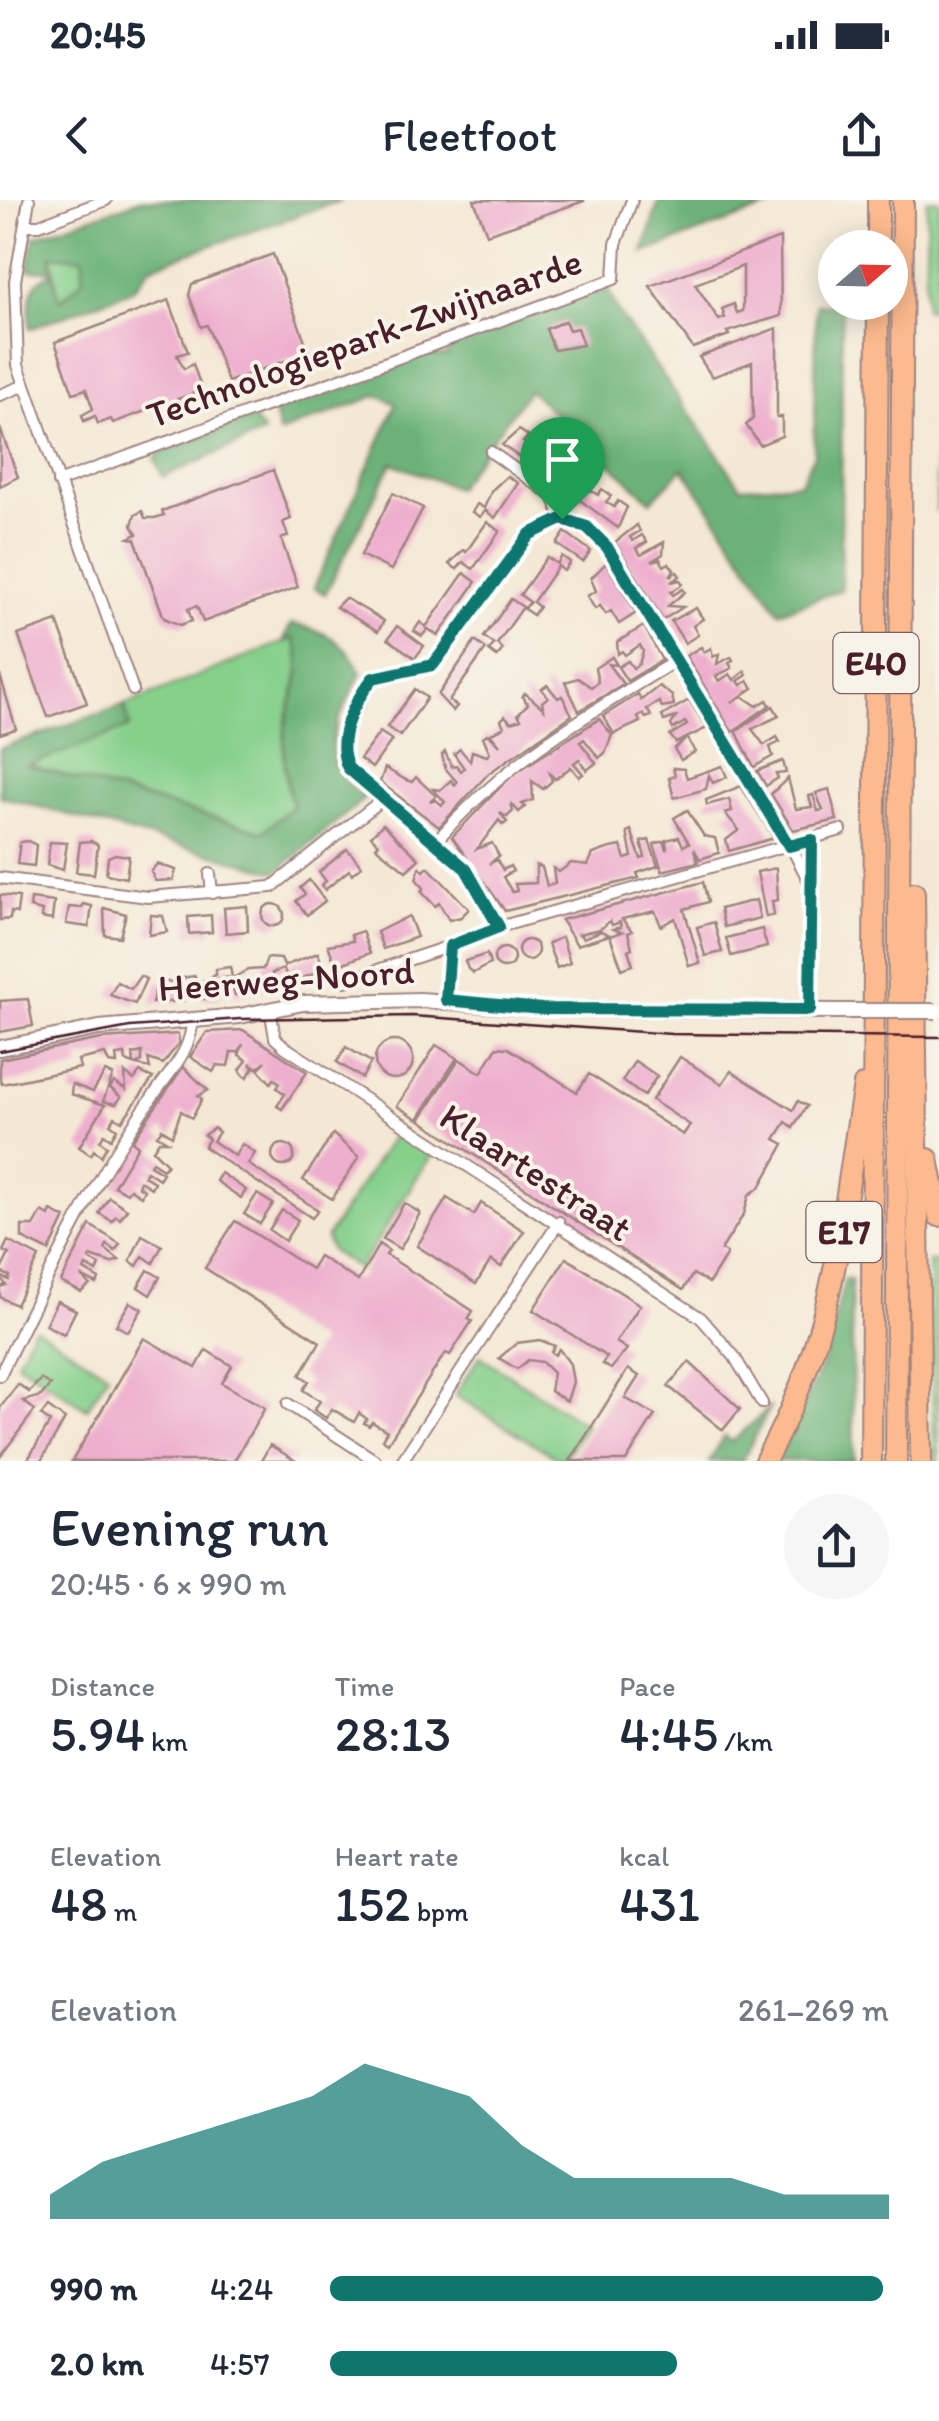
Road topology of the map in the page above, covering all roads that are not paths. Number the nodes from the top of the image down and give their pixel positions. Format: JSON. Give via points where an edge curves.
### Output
{"nodes":[{"id":1,"x":29,"y":200,"type":"edge"},
{"id":2,"x":106,"y":200,"type":"edge"},
{"id":3,"x":632,"y":200,"type":"edge"},
{"id":4,"x":878,"y":200,"type":"edge"},
{"id":5,"x":903,"y":200,"type":"edge"},
{"id":6,"x":24,"y":225,"type":"junction"},
{"id":7,"x":878,"y":230,"type":"edge"},
{"id":8,"x":878,"y":320,"type":"edge"},
{"id":9,"x":23,"y":386,"type":"junction"},
{"id":10,"x":0,"y":394,"type":"edge"},
{"id":11,"x":492,"y":452,"type":"dead end"},
{"id":12,"x":586,"y":452,"type":"dead end"},
{"id":13,"x":903,"y":472,"type":"junction"},
{"id":14,"x":58,"y":482,"type":"junction"},
{"id":15,"x":552,"y":496,"type":"junction"},
{"id":16,"x":562,"y":519,"type":"junction"},
{"id":17,"x":677,"y":660,"type":"junction"},
{"id":18,"x":133,"y":690,"type":"dead end"},
{"id":19,"x":384,"y":799,"type":"junction"},
{"id":20,"x":841,"y":830,"type":"dead end"},
{"id":21,"x":437,"y":840,"type":"junction"},
{"id":22,"x":812,"y":840,"type":"junction"},
{"id":23,"x":789,"y":846,"type":"junction"},
{"id":24,"x":210,"y":874,"type":"dead end"},
{"id":25,"x":0,"y":878,"type":"edge"},
{"id":26,"x":811,"y":885,"type":"junction"},
{"id":27,"x":212,"y":893,"type":"junction"},
{"id":28,"x":499,"y":927,"type":"junction"},
{"id":29,"x":450,"y":946,"type":"junction"},
{"id":30,"x":345,"y":980,"type":"dead end"},
{"id":31,"x":914,"y":993,"type":"junction"},
{"id":32,"x":446,"y":1000,"type":"junction"},
{"id":33,"x":275,"y":1010,"type":"junction"},
{"id":34,"x":810,"y":1010,"type":"junction"},
{"id":35,"x":938,"y":1011,"type":"edge"},
{"id":36,"x":192,"y":1019,"type":"junction"},
{"id":37,"x":874,"y":1024,"type":"junction"},
{"id":38,"x":0,"y":1048,"type":"edge"},
{"id":39,"x":939,"y":1216,"type":"edge"},
{"id":40,"x":558,"y":1222,"type":"junction"},
{"id":41,"x":0,"y":1375,"type":"edge"},
{"id":42,"x":762,"y":1403,"type":"dead end"},
{"id":43,"x":288,"y":1404,"type":"dead end"},
{"id":44,"x":376,"y":1461,"type":"edge"},
{"id":45,"x":402,"y":1461,"type":"edge"},
{"id":46,"x":765,"y":1461,"type":"edge"},
{"id":47,"x":871,"y":1461,"type":"edge"},
{"id":48,"x":896,"y":1461,"type":"edge"},
{"id":49,"x":921,"y":1461,"type":"edge"}],
"edges":[{"from":1,"to":6,"type":"street"},
{"from":2,"to":6,"type":"street"},
{"from":3,"to":14,"type":"street","name":"Technologiepark-Zwijnaarde","via":[[616,244],[614,279]]},
{"from":4,"to":7,"type":"highway"},
{"from":5,"to":13,"type":"highway","number":"E40"},
{"from":6,"to":9,"type":"street","via":[[14,311]]},
{"from":8,"to":37,"type":"highway","number":"E40"},
{"from":9,"to":10,"type":"street"},
{"from":9,"to":14,"type":"street"},
{"from":11,"to":15,"type":"street"},
{"from":12,"to":15,"type":"street"},
{"from":13,"to":31,"type":"highway","via":[[914,574]]},
{"from":13,"to":48,"type":"highway","number":"E40"},
{"from":14,"to":18,"type":"street"},
{"from":15,"to":16,"type":"street"},
{"from":16,"to":17,"type":"street","via":[[598,535]]},
{"from":16,"to":19,"type":"street","via":[[530,534],[433,665],[380,674],[367,686],[341,746],[348,768]]},
{"from":17,"to":21,"type":"street","via":[[522,756]]},
{"from":17,"to":23,"type":"street"},
{"from":19,"to":21,"type":"street"},
{"from":19,"to":27,"type":"street","via":[[281,882]]},
{"from":20,"to":22,"type":"street","name":"Heerweg-Noord"},
{"from":21,"to":28,"type":"street","via":[[478,885]]},
{"from":22,"to":23,"type":"street","name":"Heerweg-Noord"},
{"from":22,"to":26,"type":"street"},
{"from":23,"to":26,"type":"street"},
{"from":23,"to":28,"type":"street","name":"Heerweg-Noord"},
{"from":24,"to":27,"type":"street"},
{"from":25,"to":27,"type":"street","via":[[148,897]]},
{"from":26,"to":34,"type":"street"},
{"from":28,"to":29,"type":"street","name":"Heerweg-Noord"},
{"from":29,"to":30,"type":"street","name":"Heerweg-Noord"},
{"from":29,"to":32,"type":"street"},
{"from":31,"to":39,"type":"highway","via":[[925,1141]]},
{"from":31,"to":49,"type":"highway"},
{"from":32,"to":33,"type":"street","name":"Heerweg-Noord","via":[[303,1003]]},
{"from":32,"to":34,"type":"street","name":"Heerweg-Noord","via":[[542,1009]]},
{"from":33,"to":36,"type":"street","name":"Heerweg-Noord"},
{"from":33,"to":40,"type":"street","name":"Klaartestraat","via":[[272,1032],[285,1047]]},
{"from":34,"to":35,"type":"street","name":"Heerweg-Noord","bridge":true},
{"from":36,"to":38,"type":"street","name":"Heerweg-Noord"},
{"from":36,"to":41,"type":"street","via":[[188,1046],[103,1174]]},
{"from":37,"to":46,"type":"highway","number":"E17","via":[[825,1323]]},
{"from":37,"to":47,"type":"highway","number":"E40"},
{"from":40,"to":42,"type":"street","name":"Klaartestraat","via":[[700,1318],[734,1356]]},
{"from":40,"to":45,"type":"street"},
{"from":43,"to":44,"type":"street"}]}
